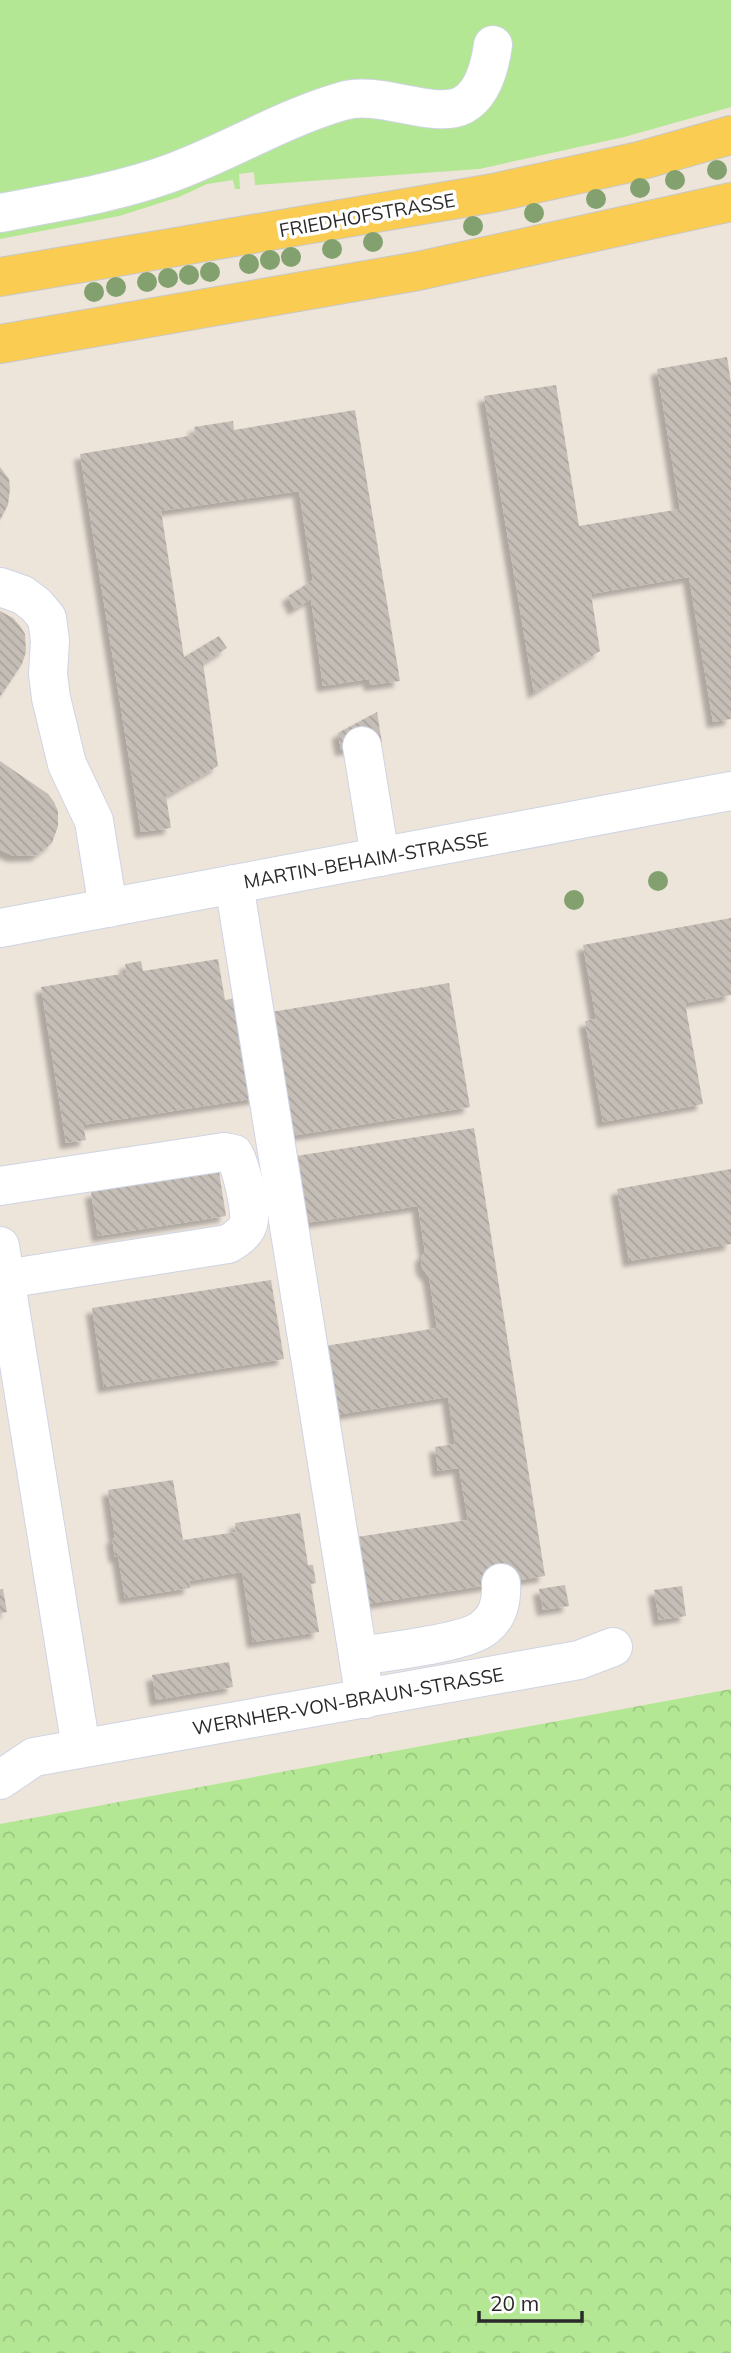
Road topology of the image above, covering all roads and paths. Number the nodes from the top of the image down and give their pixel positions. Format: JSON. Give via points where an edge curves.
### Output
{"nodes":[{"id":1,"x":493,"y":45,"type":"dead end"},
{"id":2,"x":731,"y":135,"type":"edge"},
{"id":3,"x":731,"y":202,"type":"edge"},
{"id":4,"x":0,"y":212,"type":"edge"},
{"id":5,"x":0,"y":277,"type":"edge"},
{"id":6,"x":0,"y":344,"type":"edge"},
{"id":7,"x":0,"y":587,"type":"edge"},
{"id":8,"x":362,"y":746,"type":"dead end"},
{"id":9,"x":731,"y":792,"type":"edge"},
{"id":10,"x":380,"y":857,"type":"junction"},
{"id":11,"x":234,"y":884,"type":"junction"},
{"id":12,"x":108,"y":908,"type":"junction"},
{"id":13,"x":0,"y":928,"type":"edge"},
{"id":14,"x":0,"y":1186,"type":"edge"},
{"id":15,"x":3,"y":1262,"type":"edge"},
{"id":16,"x":14,"y":1423,"type":"edge"},
{"id":17,"x":501,"y":1583,"type":"dead end"},
{"id":18,"x":613,"y":1647,"type":"dead end"},
{"id":19,"x":358,"y":1656,"type":"junction"},
{"id":20,"x":365,"y":1699,"type":"junction"},
{"id":21,"x":80,"y":1748,"type":"junction"},
{"id":22,"x":0,"y":1780,"type":"edge"}],
"edges":[{"from":1,"to":4,"type":"street","via":[[490,66],[474,96],[448,110],[381,98],[346,100],[170,174],[116,190]]},
{"from":2,"to":5,"type":"main road","name":"FRIEDHOFSTRASSE","via":[[493,193]]},
{"from":3,"to":6,"type":"main road","via":[[402,273]]},
{"from":7,"to":12,"type":"street","via":[[23,595],[47,618],[51,698],[67,764],[94,821]]},
{"from":8,"to":10,"type":"street"},
{"from":9,"to":10,"type":"street","name":"MARTIN-BEHAIM-STRASSE"},
{"from":10,"to":11,"type":"street","name":"MARTIN-BEHAIM-STRASSE"},
{"from":11,"to":12,"type":"street","name":"MARTIN-BEHAIM-STRASSE"},
{"from":11,"to":19,"type":"street"},
{"from":12,"to":13,"type":"street","name":"MARTIN-BEHAIM-STRASSE"},
{"from":14,"to":15,"type":"street","via":[[224,1152],[234,1154],[240,1165],[249,1222],[228,1244]]},
{"from":15,"to":16,"type":"street"},
{"from":16,"to":21,"type":"street"},
{"from":17,"to":19,"type":"street","via":[[499,1607],[485,1628],[447,1642]]},
{"from":18,"to":20,"type":"street","name":"WERNHER-VON-BRAUN-STRASSE","via":[[579,1660]]},
{"from":19,"to":20,"type":"street"},
{"from":20,"to":21,"type":"street","name":"WERNHER-VON-BRAUN-STRASSE"},
{"from":21,"to":22,"type":"street","name":"WERNHER-VON-BRAUN-STRASSE","via":[[34,1757]]}]}
